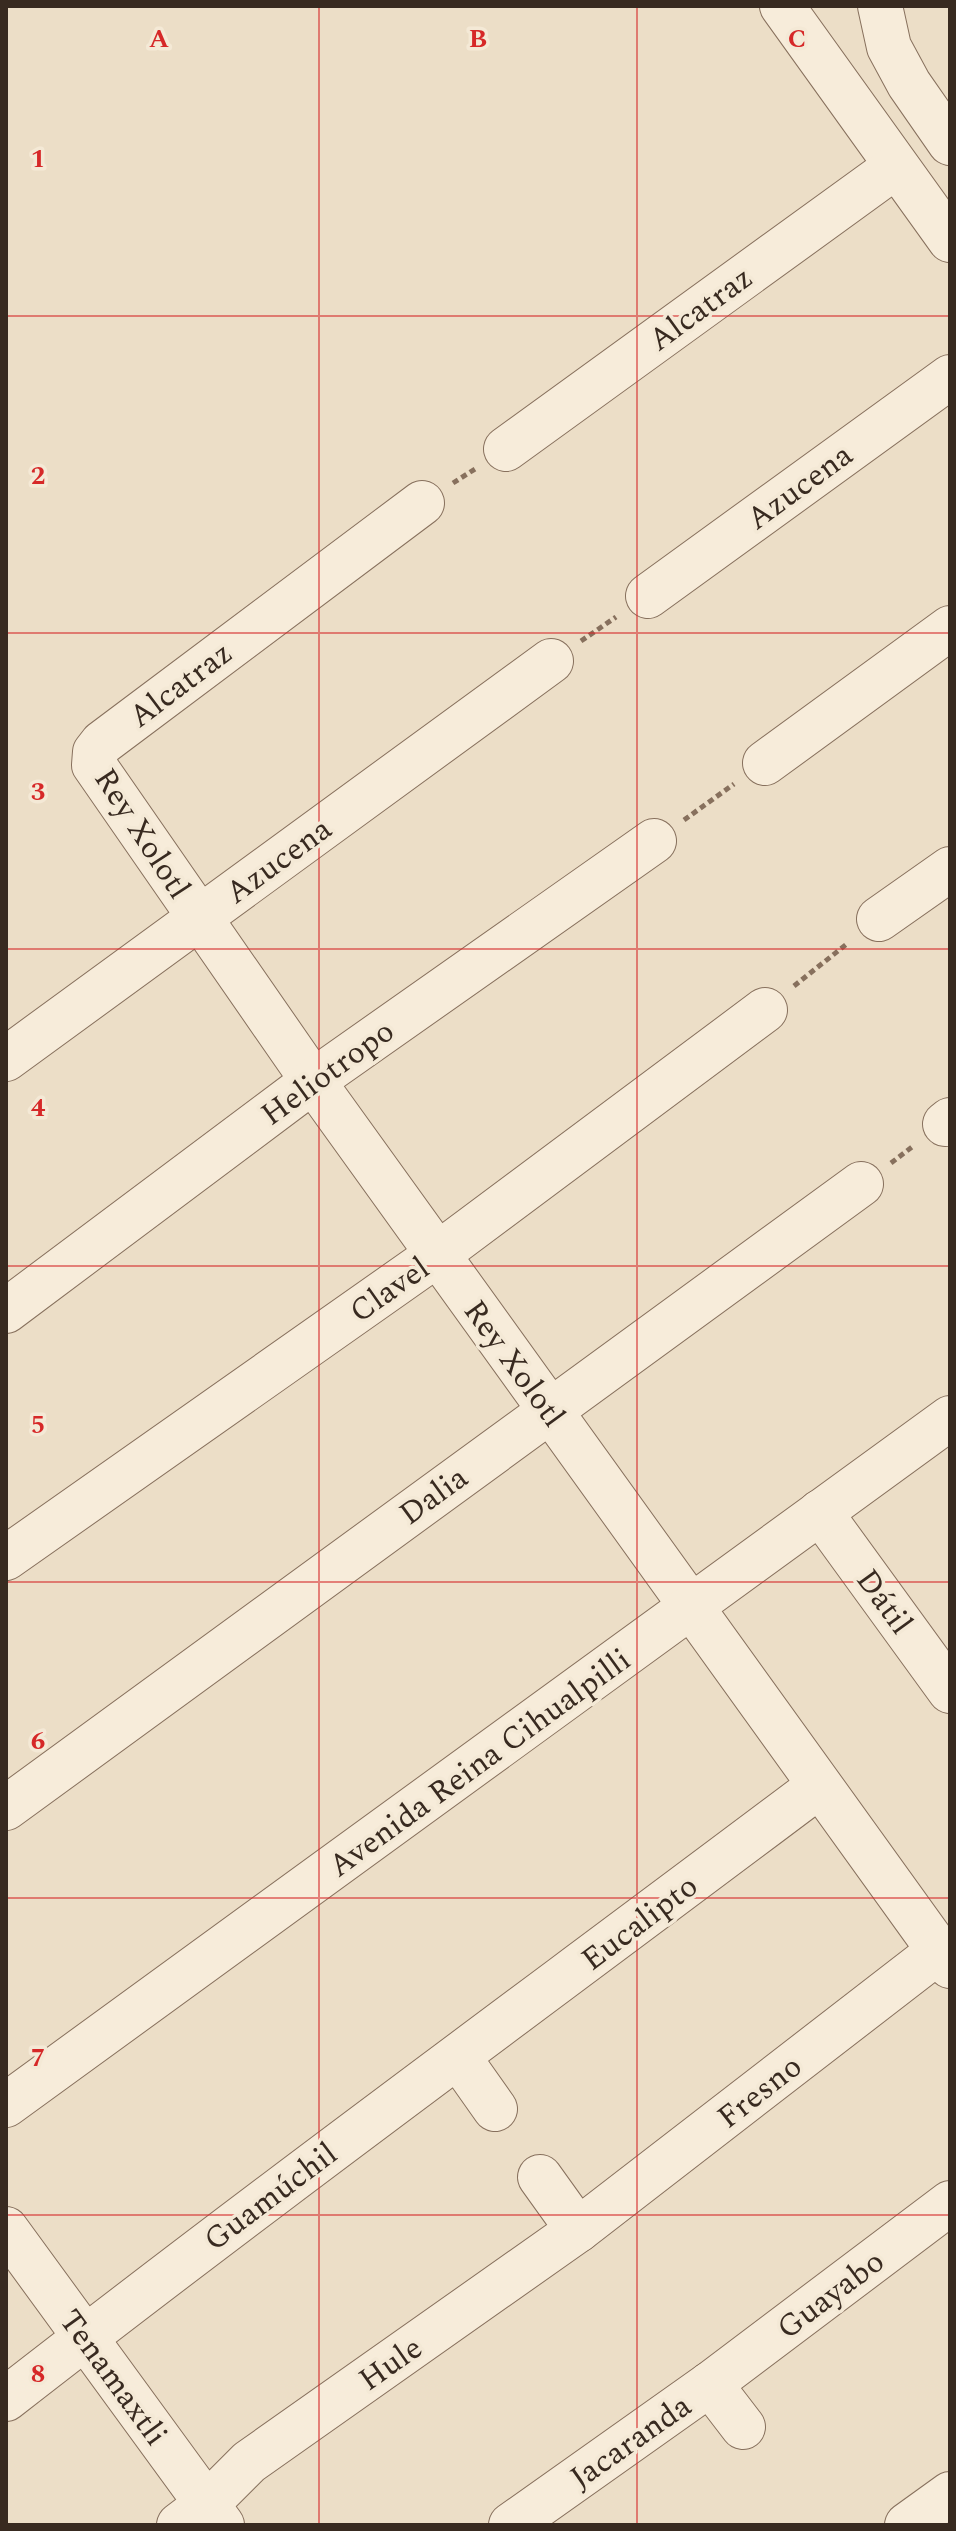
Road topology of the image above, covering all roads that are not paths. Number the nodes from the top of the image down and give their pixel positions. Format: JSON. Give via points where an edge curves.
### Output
{"nodes":[{"id":1,"x":880,"y":6,"type":"edge"},
{"id":2,"x":791,"y":9,"type":"edge"},
{"id":3,"x":950,"y":143,"type":"edge"},
{"id":4,"x":895,"y":167,"type":"junction"},
{"id":5,"x":950,"y":240,"type":"edge"},
{"id":6,"x":950,"y":377,"type":"edge"},
{"id":7,"x":506,"y":449,"type":"road end"},
{"id":8,"x":422,"y":503,"type":"road end"},
{"id":9,"x":648,"y":596,"type":"road end"},
{"id":10,"x":950,"y":628,"type":"edge"},
{"id":11,"x":551,"y":661,"type":"road end"},
{"id":12,"x":95,"y":752,"type":"joint"},
{"id":13,"x":765,"y":763,"type":"road end"},
{"id":14,"x":654,"y":841,"type":"road end"},
{"id":15,"x":950,"y":869,"type":"edge"},
{"id":16,"x":198,"y":918,"type":"junction"},
{"id":17,"x":879,"y":919,"type":"road end"},
{"id":18,"x":765,"y":1010,"type":"road end"},
{"id":19,"x":6,"y":1059,"type":"edge"},
{"id":20,"x":313,"y":1081,"type":"junction"},
{"id":21,"x":861,"y":1184,"type":"road end"},
{"id":22,"x":438,"y":1254,"type":"junction"},
{"id":23,"x":6,"y":1311,"type":"edge"},
{"id":24,"x":548,"y":1410,"type":"junction"},
{"id":25,"x":950,"y":1418,"type":"edge"},
{"id":26,"x":820,"y":1512,"type":"junction"},
{"id":27,"x":6,"y":1558,"type":"edge"},
{"id":28,"x":693,"y":1607,"type":"junction"},
{"id":29,"x":950,"y":1691,"type":"edge"},
{"id":30,"x":819,"y":1786,"type":"junction"},
{"id":31,"x":6,"y":1808,"type":"edge"},
{"id":32,"x":945,"y":1959,"type":"edge"},
{"id":33,"x":459,"y":2058,"type":"junction"},
{"id":34,"x":6,"y":2105,"type":"edge"},
{"id":35,"x":495,"y":2109,"type":"dead end"},
{"id":36,"x":540,"y":2177,"type":"dead end"},
{"id":37,"x":950,"y":2203,"type":"edge"},
{"id":38,"x":6,"y":2229,"type":"edge"},
{"id":39,"x":578,"y":2230,"type":"junction"},
{"id":40,"x":84,"y":2338,"type":"junction"},
{"id":41,"x":710,"y":2384,"type":"junction"},
{"id":42,"x":6,"y":2399,"type":"edge"},
{"id":43,"x":743,"y":2427,"type":"dead end"},
{"id":44,"x":950,"y":2494,"type":"edge"},
{"id":45,"x":203,"y":2518,"type":"edge"},
{"id":46,"x":511,"y":2525,"type":"edge"},
{"id":47,"x":907,"y":2525,"type":"edge"}],
"edges":[{"from":1,"to":3,"type":"street","via":[[889,47]]},
{"from":2,"to":4,"type":"street"},
{"from":4,"to":5,"type":"street"},
{"from":4,"to":7,"type":"street","name":"Alcatraz"},
{"from":6,"to":9,"type":"street","name":"Azucena"},
{"from":8,"to":12,"type":"street","name":"Alcatraz"},
{"from":10,"to":13,"type":"street"},
{"from":11,"to":16,"type":"street","name":"Azucena"},
{"from":12,"to":16,"type":"street","name":"Rey Xolotl","via":[[94,765]]},
{"from":14,"to":20,"type":"street","name":"Heliotropo"},
{"from":15,"to":17,"type":"street"},
{"from":16,"to":19,"type":"street","name":"Azucena"},
{"from":16,"to":20,"type":"street","name":"Rey Xolotl"},
{"from":18,"to":22,"type":"street","name":"Clavel"},
{"from":20,"to":22,"type":"street","name":"Rey Xolotl"},
{"from":20,"to":23,"type":"street","name":"Heliotropo"},
{"from":21,"to":24,"type":"street","name":"Dalia"},
{"from":22,"to":24,"type":"street","name":"Rey Xolotl"},
{"from":22,"to":27,"type":"street","name":"Clavel"},
{"from":24,"to":28,"type":"street","name":"Rey Xolotl"},
{"from":24,"to":31,"type":"street","name":"Dalia"},
{"from":25,"to":26,"type":"street","name":"Avenida Reina Cihualpilli"},
{"from":26,"to":28,"type":"street","name":"Avenida Reina Cihualpilli"},
{"from":26,"to":29,"type":"street","name":"Dátil"},
{"from":28,"to":30,"type":"street","name":"Rey Xolotl"},
{"from":28,"to":34,"type":"street","name":"Avenida Reina Cihualpilli"},
{"from":30,"to":32,"type":"street","name":"Rey Xolotl"},
{"from":30,"to":33,"type":"street","name":"Eucalipto"},
{"from":32,"to":39,"type":"street","name":"Fresno"},
{"from":33,"to":35,"type":"street"},
{"from":33,"to":40,"type":"street","name":"Guamúchil"},
{"from":36,"to":39,"type":"street"},
{"from":37,"to":41,"type":"street","name":"Guayabo"},
{"from":38,"to":40,"type":"street","name":"Tenamaxtli"},
{"from":39,"to":45,"type":"street","name":"Hule","via":[[249,2462]]},
{"from":40,"to":42,"type":"street","name":"Guamúchil"},
{"from":40,"to":45,"type":"street","name":"Tenamaxtli"},
{"from":41,"to":43,"type":"street"},
{"from":41,"to":46,"type":"street","name":"Jacaranda"},
{"from":44,"to":47,"type":"street"}]}
